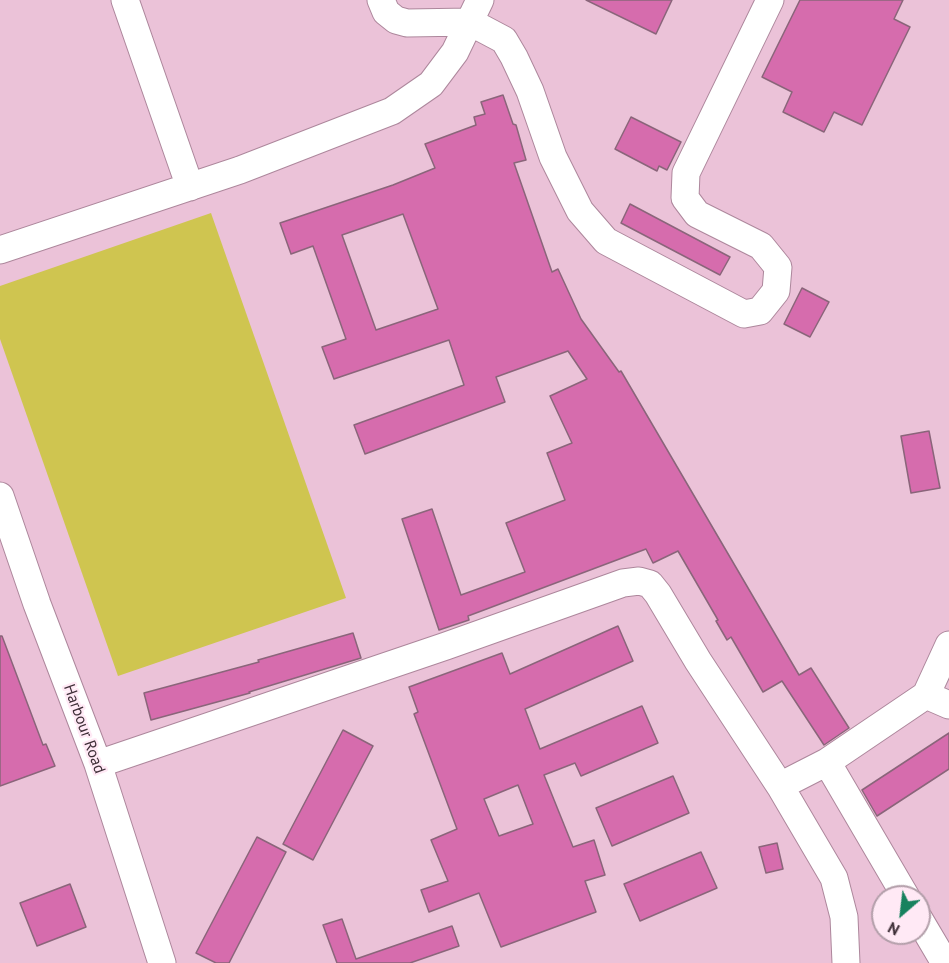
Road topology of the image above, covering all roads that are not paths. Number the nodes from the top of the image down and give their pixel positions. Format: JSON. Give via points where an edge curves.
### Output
{"nodes":[{"id":1,"x":125,"y":0,"type":"edge"},
{"id":2,"x":381,"y":0,"type":"edge"},
{"id":3,"x":770,"y":0,"type":"edge"},
{"id":4,"x":475,"y":11,"type":"edge"},
{"id":5,"x":190,"y":187,"type":"junction"},
{"id":6,"x":0,"y":250,"type":"edge"},
{"id":7,"x":0,"y":496,"type":"edge"},
{"id":8,"x":949,"y":645,"type":"edge"},
{"id":9,"x":938,"y":700,"type":"edge"},
{"id":10,"x":826,"y":762,"type":"junction"},
{"id":11,"x":98,"y":764,"type":"junction"},
{"id":12,"x":780,"y":786,"type":"junction"},
{"id":13,"x":899,"y":885,"type":"edge"},
{"id":14,"x":931,"y":939,"type":"edge"},
{"id":15,"x":162,"y":963,"type":"edge"},
{"id":16,"x":846,"y":963,"type":"edge"},
{"id":17,"x":945,"y":963,"type":"edge"}],
"edges":[{"from":1,"to":5,"type":"street"},
{"from":2,"to":4,"type":"street","via":[[386,12],[407,23]]},
{"from":3,"to":4,"type":"street","via":[[686,173],[685,198],[697,214],[761,246],[778,267],[776,291],[760,311],[744,314],[606,241],[580,211],[553,157],[514,57],[504,40]]},
{"from":4,"to":5,"type":"street","via":[[455,52],[431,84],[392,111]]},
{"from":5,"to":6,"type":"street"},
{"from":7,"to":11,"type":"street","name":"Harbour Road"},
{"from":8,"to":9,"type":"street"},
{"from":9,"to":10,"type":"street"},
{"from":10,"to":12,"type":"street"},
{"from":10,"to":13,"type":"street"},
{"from":11,"to":12,"type":"street","via":[[623,583],[639,581],[650,584],[658,594]]},
{"from":11,"to":15,"type":"street","name":"Harbour Road"},
{"from":12,"to":16,"type":"street","via":[[834,878],[844,917]]},
{"from":14,"to":17,"type":"street"}]}
